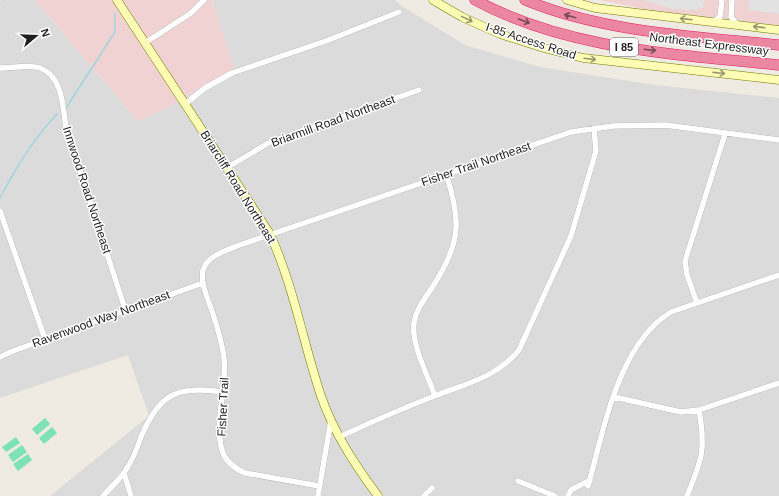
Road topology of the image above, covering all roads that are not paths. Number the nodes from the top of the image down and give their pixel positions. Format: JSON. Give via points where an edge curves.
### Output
{"nodes":[{"id":1,"x":117,"y":0,"type":"edge"},
{"id":2,"x":204,"y":0,"type":"edge"},
{"id":3,"x":433,"y":0,"type":"edge"},
{"id":4,"x":476,"y":0,"type":"edge"},
{"id":5,"x":525,"y":0,"type":"edge"},
{"id":6,"x":567,"y":0,"type":"edge"},
{"id":7,"x":722,"y":0,"type":"edge"},
{"id":8,"x":732,"y":0,"type":"edge"},
{"id":9,"x":399,"y":12,"type":"dead end"},
{"id":10,"x":712,"y":22,"type":"junction"},
{"id":11,"x":739,"y":25,"type":"junction"},
{"id":12,"x":779,"y":30,"type":"edge"},
{"id":13,"x":145,"y":43,"type":"junction"},
{"id":14,"x":779,"y":45,"type":"edge"},
{"id":15,"x":779,"y":65,"type":"edge"},
{"id":16,"x":0,"y":68,"type":"edge"},
{"id":17,"x":779,"y":80,"type":"edge"},
{"id":18,"x":419,"y":90,"type":"dead end"},
{"id":19,"x":185,"y":104,"type":"junction"},
{"id":20,"x":594,"y":128,"type":"junction"},
{"id":21,"x":725,"y":134,"type":"junction"},
{"id":22,"x":779,"y":140,"type":"edge"},
{"id":23,"x":228,"y":167,"type":"junction"},
{"id":24,"x":446,"y":174,"type":"junction"},
{"id":25,"x":0,"y":211,"type":"edge"},
{"id":26,"x":270,"y":234,"type":"junction"},
{"id":27,"x":779,"y":275,"type":"edge"},
{"id":28,"x":203,"y":283,"type":"junction"},
{"id":29,"x":697,"y":304,"type":"junction"},
{"id":30,"x":125,"y":310,"type":"junction"},
{"id":31,"x":45,"y":339,"type":"junction"},
{"id":32,"x":0,"y":357,"type":"edge"},
{"id":33,"x":779,"y":383,"type":"edge"},
{"id":34,"x":223,"y":392,"type":"junction"},
{"id":35,"x":435,"y":396,"type":"junction"},
{"id":36,"x":614,"y":397,"type":"junction"},
{"id":37,"x":699,"y":410,"type":"junction"},
{"id":38,"x":331,"y":420,"type":"junction"},
{"id":39,"x":339,"y":437,"type":"junction"},
{"id":40,"x":124,"y":473,"type":"junction"},
{"id":41,"x":518,"y":481,"type":"dead end"},
{"id":42,"x":319,"y":486,"type":"junction"},
{"id":43,"x":432,"y":488,"type":"dead end"},
{"id":44,"x":104,"y":496,"type":"edge"},
{"id":45,"x":131,"y":496,"type":"edge"},
{"id":46,"x":318,"y":496,"type":"edge"},
{"id":47,"x":378,"y":496,"type":"edge"},
{"id":48,"x":424,"y":496,"type":"edge"},
{"id":49,"x":555,"y":496,"type":"edge"},
{"id":50,"x":568,"y":496,"type":"edge"},
{"id":51,"x":687,"y":496,"type":"edge"}],
"edges":[{"from":1,"to":13,"type":"main road","name":"Briarcliff Road Northeast"},
{"from":2,"to":13,"type":"street","via":[[191,13]]},
{"from":3,"to":17,"type":"main road","name":"I-85 Access Road","one_way":true,"via":[[462,17],[500,34],[583,58]]},
{"from":4,"to":15,"type":"highway","name":"Northeast Expressway","number":"I 85","one_way":true,"via":[[522,21],[581,39]]},
{"from":14,"to":5,"type":"highway","name":"Northeast Expressway","number":"I 85","one_way":true,"via":[[598,23]]},
{"from":10,"to":6,"type":"main road","one_way":true,"via":[[595,8]]},
{"from":7,"to":10,"type":"street","via":[[720,16]]},
{"from":8,"to":11,"type":"street","via":[[731,17]]},
{"from":9,"to":19,"type":"street","via":[[220,79]]},
{"from":10,"to":11,"type":"main road"},
{"from":12,"to":11,"type":"main road","one_way":true},
{"from":13,"to":19,"type":"main road","name":"Briarcliff Road Northeast"},
{"from":16,"to":30,"type":"street","name":"Innwood Road Northeast","via":[[40,68],[49,73],[55,81],[62,101],[66,128]]},
{"from":18,"to":23,"type":"street","name":"Briarmill Road Northeast","via":[[270,142]]},
{"from":19,"to":23,"type":"main road","name":"Briarcliff Road Northeast"},
{"from":20,"to":21,"type":"street","name":"Fisher Trail Northeast","via":[[664,125]]},
{"from":20,"to":24,"type":"street","name":"Fisher Trail Northeast","via":[[571,132]]},
{"from":20,"to":35,"type":"street","via":[[596,151],[571,236],[519,350],[510,360],[484,378]]},
{"from":21,"to":22,"type":"street","name":"Fisher Trail Northeast"},
{"from":21,"to":29,"type":"street","via":[[685,261]]},
{"from":23,"to":26,"type":"main road","name":"Briarcliff Road Northeast"},
{"from":24,"to":26,"type":"street","name":"Fisher Trail Northeast"},
{"from":24,"to":35,"type":"street","via":[[457,216],[454,247],[446,266],[417,313],[414,324],[415,340]]},
{"from":25,"to":31,"type":"street"},
{"from":26,"to":28,"type":"street","name":"Fisher Trail Northeast","via":[[214,256],[203,269]]},
{"from":26,"to":38,"type":"main road","name":"Briarcliff Road Northeast","via":[[284,263],[321,396]]},
{"from":27,"to":29,"type":"street"},
{"from":28,"to":30,"type":"street","name":"Ravenwood Way Northeast"},
{"from":28,"to":34,"type":"street","name":"Fisher Trail","via":[[223,351]]},
{"from":29,"to":36,"type":"street","via":[[671,312],[647,330],[627,361]]},
{"from":30,"to":31,"type":"street","name":"Ravenwood Way Northeast"},
{"from":31,"to":32,"type":"street","name":"Ravenwood Way Northeast"},
{"from":33,"to":37,"type":"street"},
{"from":34,"to":40,"type":"street","via":[[193,389],[161,402]]},
{"from":34,"to":42,"type":"street","name":"Fisher Trail","via":[[220,436],[222,451],[236,470]]},
{"from":35,"to":39,"type":"street"},
{"from":36,"to":37,"type":"street","via":[[681,412]]},
{"from":36,"to":50,"type":"street","via":[[589,483],[571,490]]},
{"from":37,"to":51,"type":"street","via":[[703,447]]},
{"from":38,"to":39,"type":"main road","name":"Briarcliff Road Northeast"},
{"from":38,"to":42,"type":"street"},
{"from":39,"to":47,"type":"main road","name":"Briarcliff Road Northeast","via":[[359,471]]},
{"from":40,"to":44,"type":"street"},
{"from":40,"to":45,"type":"street"},
{"from":41,"to":49,"type":"street"},
{"from":42,"to":46,"type":"street"},
{"from":43,"to":48,"type":"street"}]}
